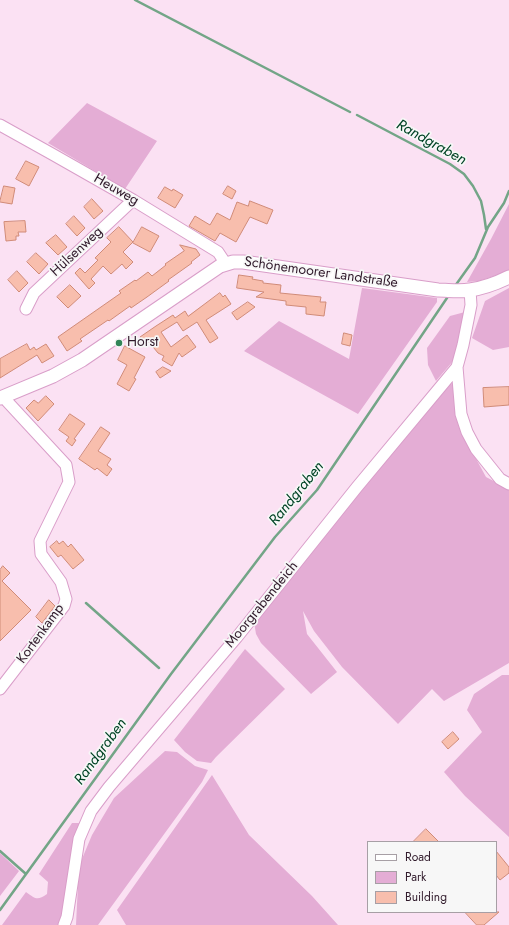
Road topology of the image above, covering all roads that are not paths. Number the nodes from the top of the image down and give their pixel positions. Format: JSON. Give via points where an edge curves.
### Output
{"nodes":[{"id":1,"x":0,"y":125,"type":"edge"},
{"id":2,"x":133,"y":200,"type":"junction"},
{"id":3,"x":226,"y":264,"type":"junction"},
{"id":4,"x":509,"y":277,"type":"edge"},
{"id":5,"x":466,"y":291,"type":"junction"},
{"id":6,"x":26,"y":309,"type":"dead end"},
{"id":7,"x":457,"y":367,"type":"junction"},
{"id":8,"x":1,"y":397,"type":"edge"},
{"id":9,"x":509,"y":484,"type":"edge"},
{"id":10,"x":0,"y":689,"type":"edge"},
{"id":11,"x":64,"y":925,"type":"edge"}],
"edges":[{"from":1,"to":2,"type":"street","name":"Heuweg"},
{"from":2,"to":3,"type":"street","name":"Heuweg","via":[[218,252]]},
{"from":2,"to":6,"type":"street","name":"Hülsenweg","via":[[34,293]]},
{"from":3,"to":5,"type":"street","name":"Schönemoorer Landstraße","via":[[243,262],[438,290]]},
{"from":3,"to":8,"type":"street","name":"Schönemoorer Landstraße","via":[[82,360],[53,376]]},
{"from":4,"to":5,"type":"street","name":"Schönemoorer Landstraße"},
{"from":5,"to":7,"type":"street","name":"Moorgrabendeich","via":[[471,305]]},
{"from":7,"to":9,"type":"street","via":[[461,414],[467,432],[476,449],[500,479]]},
{"from":7,"to":11,"type":"street","name":"Moorgrabendeich","via":[[237,637],[109,787],[92,811],[79,839]]},
{"from":8,"to":10,"type":"street","name":"Kortenkamp","via":[[66,465],[69,482],[40,541],[41,554],[61,582],[66,599],[64,606]]}]}
